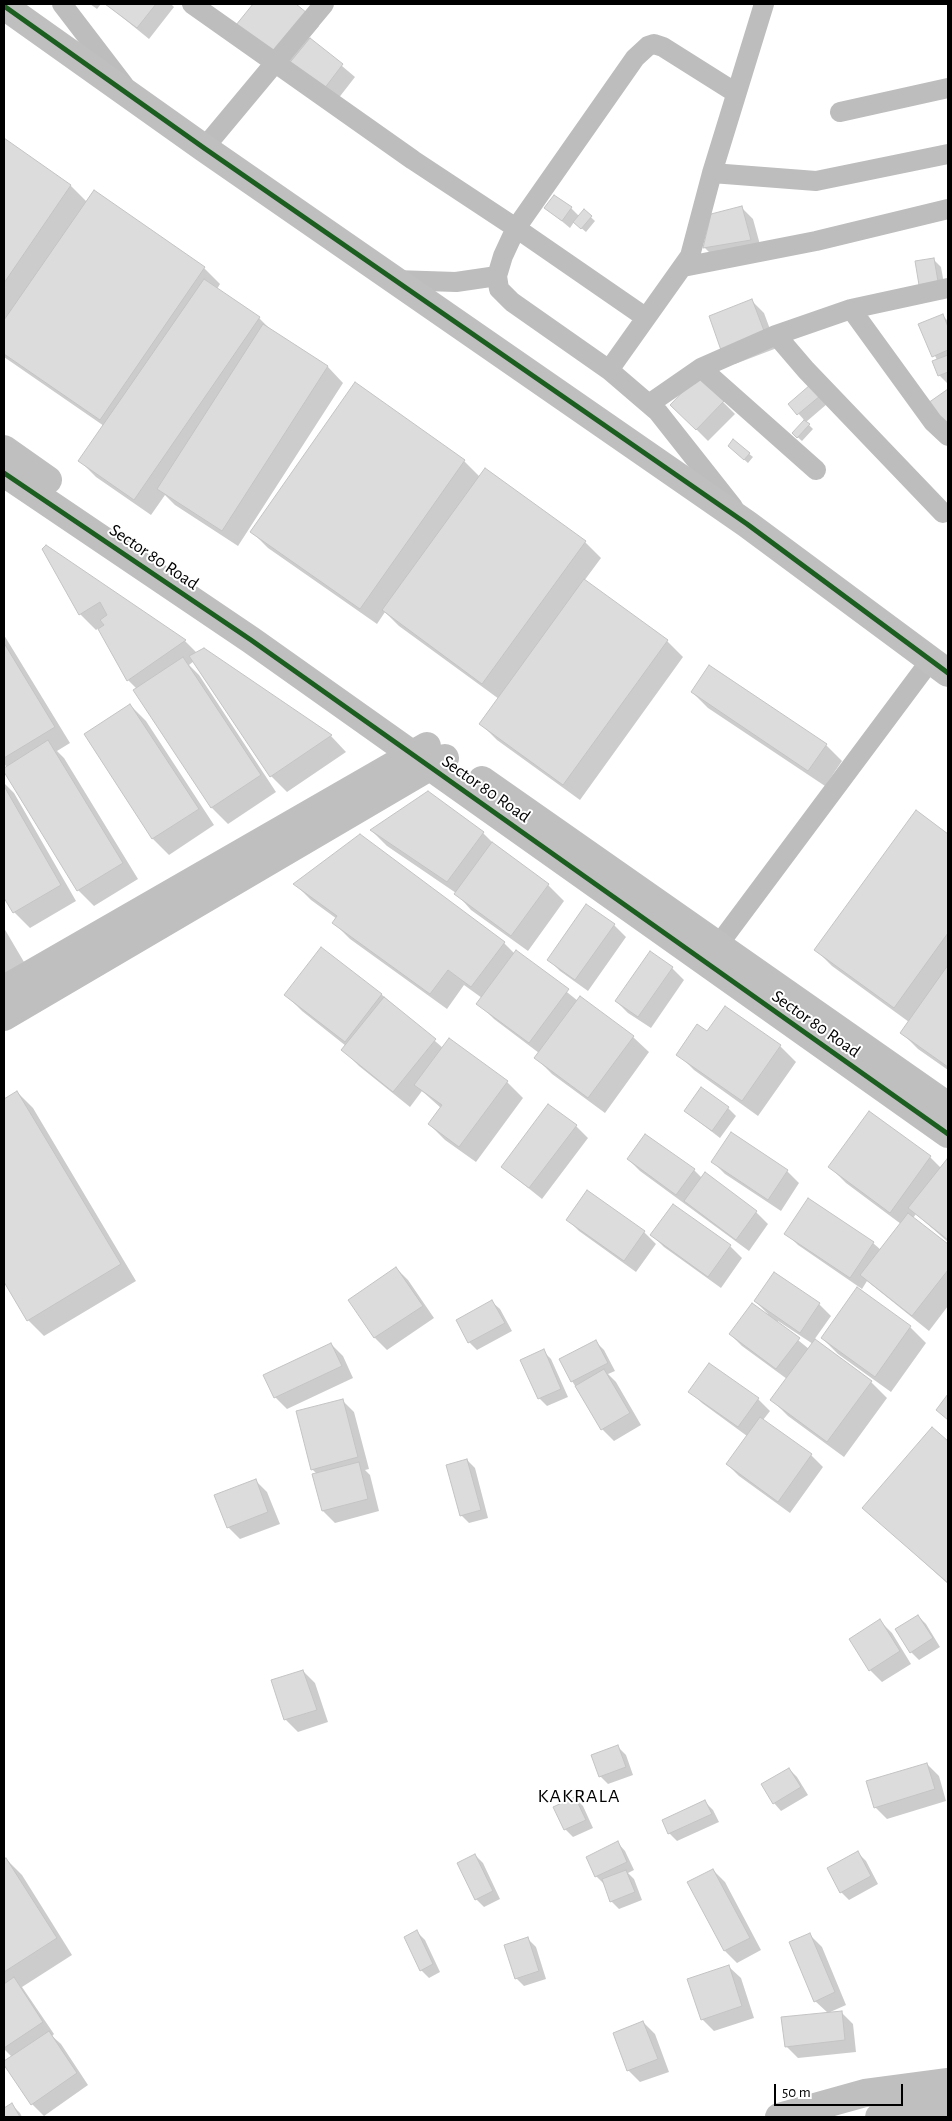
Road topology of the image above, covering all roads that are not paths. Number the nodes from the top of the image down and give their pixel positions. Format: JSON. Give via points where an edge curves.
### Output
{"nodes":[{"id":1,"x":62,"y":4,"type":"edge"},
{"id":2,"x":192,"y":4,"type":"edge"},
{"id":3,"x":324,"y":4,"type":"edge"},
{"id":4,"x":764,"y":4,"type":"edge"},
{"id":5,"x":4,"y":6,"type":"edge"},
{"id":6,"x":274,"y":61,"type":"junction"},
{"id":7,"x":948,"y":88,"type":"edge"},
{"id":8,"x":736,"y":93,"type":"junction"},
{"id":9,"x":134,"y":98,"type":"junction"},
{"id":10,"x":840,"y":112,"type":"dead end"},
{"id":11,"x":204,"y":148,"type":"junction"},
{"id":12,"x":948,"y":154,"type":"edge"},
{"id":13,"x":712,"y":173,"type":"junction"},
{"id":14,"x":948,"y":209,"type":"edge"},
{"id":15,"x":516,"y":228,"type":"junction"},
{"id":16,"x":683,"y":267,"type":"junction"},
{"id":17,"x":497,"y":276,"type":"junction"},
{"id":18,"x":395,"y":280,"type":"junction"},
{"id":19,"x":948,"y":288,"type":"edge"},
{"id":20,"x":851,"y":309,"type":"junction"},
{"id":21,"x":645,"y":317,"type":"junction"},
{"id":22,"x":776,"y":335,"type":"junction"},
{"id":23,"x":701,"y":368,"type":"junction"},
{"id":24,"x":609,"y":370,"type":"junction"},
{"id":25,"x":649,"y":404,"type":"junction"},
{"id":26,"x":948,"y":436,"type":"edge"},
{"id":27,"x":4,"y":450,"type":"edge"},
{"id":28,"x":816,"y":470,"type":"dead end"},
{"id":29,"x":4,"y":473,"type":"edge"},
{"id":30,"x":943,"y":514,"type":"dead end"},
{"id":31,"x":747,"y":524,"type":"junction"},
{"id":32,"x":939,"y":667,"type":"edge"},
{"id":33,"x":431,"y":755,"type":"junction"},
{"id":34,"x":712,"y":954,"type":"junction"},
{"id":35,"x":4,"y":990,"type":"edge"},
{"id":36,"x":4,"y":1017,"type":"edge"},
{"id":37,"x":948,"y":1106,"type":"edge"},
{"id":38,"x":948,"y":1134,"type":"edge"},
{"id":39,"x":948,"y":2082,"type":"edge"},
{"id":40,"x":948,"y":2107,"type":"edge"},
{"id":41,"x":781,"y":2117,"type":"edge"},
{"id":42,"x":879,"y":2117,"type":"edge"}],
"edges":[{"from":1,"to":9,"type":"street"},
{"from":2,"to":6,"type":"street"},
{"from":3,"to":6,"type":"street"},
{"from":4,"to":8,"type":"street"},
{"from":5,"to":9,"type":"street"},
{"from":6,"to":11,"type":"street"},
{"from":6,"to":15,"type":"street","via":[[412,160]]},
{"from":7,"to":10,"type":"street"},
{"from":8,"to":13,"type":"street"},
{"from":8,"to":15,"type":"street","via":[[663,47],[648,46],[636,58]]},
{"from":9,"to":11,"type":"street"},
{"from":11,"to":18,"type":"street"},
{"from":12,"to":13,"type":"street","via":[[816,181]]},
{"from":13,"to":16,"type":"street","via":[[690,256]]},
{"from":14,"to":16,"type":"street","via":[[816,241]]},
{"from":15,"to":17,"type":"street","via":[[502,256]]},
{"from":15,"to":21,"type":"street"},
{"from":16,"to":21,"type":"street"},
{"from":17,"to":18,"type":"street","via":[[456,282]]},
{"from":17,"to":24,"type":"street","via":[[499,289],[512,302]]},
{"from":18,"to":31,"type":"street"},
{"from":19,"to":20,"type":"street"},
{"from":20,"to":22,"type":"street"},
{"from":20,"to":26,"type":"street","via":[[933,422]]},
{"from":21,"to":24,"type":"street"},
{"from":22,"to":23,"type":"street"},
{"from":22,"to":30,"type":"street"},
{"from":23,"to":25,"type":"street"},
{"from":23,"to":28,"type":"street"},
{"from":24,"to":25,"type":"street"},
{"from":25,"to":31,"type":"street"},
{"from":27,"to":33,"type":"street","name":"Sector 80 Road"},
{"from":29,"to":33,"type":"street","name":"Sector 80 Road","via":[[251,640]]},
{"from":31,"to":32,"type":"street"},
{"from":32,"to":34,"type":"street"},
{"from":33,"to":34,"type":"street","name":"Sector 80 Road"},
{"from":33,"to":35,"type":"street"},
{"from":33,"to":36,"type":"street"},
{"from":34,"to":37,"type":"street","name":"Sector 80 Road"},
{"from":34,"to":38,"type":"street","name":"Sector 80 Road"},
{"from":39,"to":41,"type":"street","via":[[865,2092]]},
{"from":40,"to":42,"type":"street"}]}
